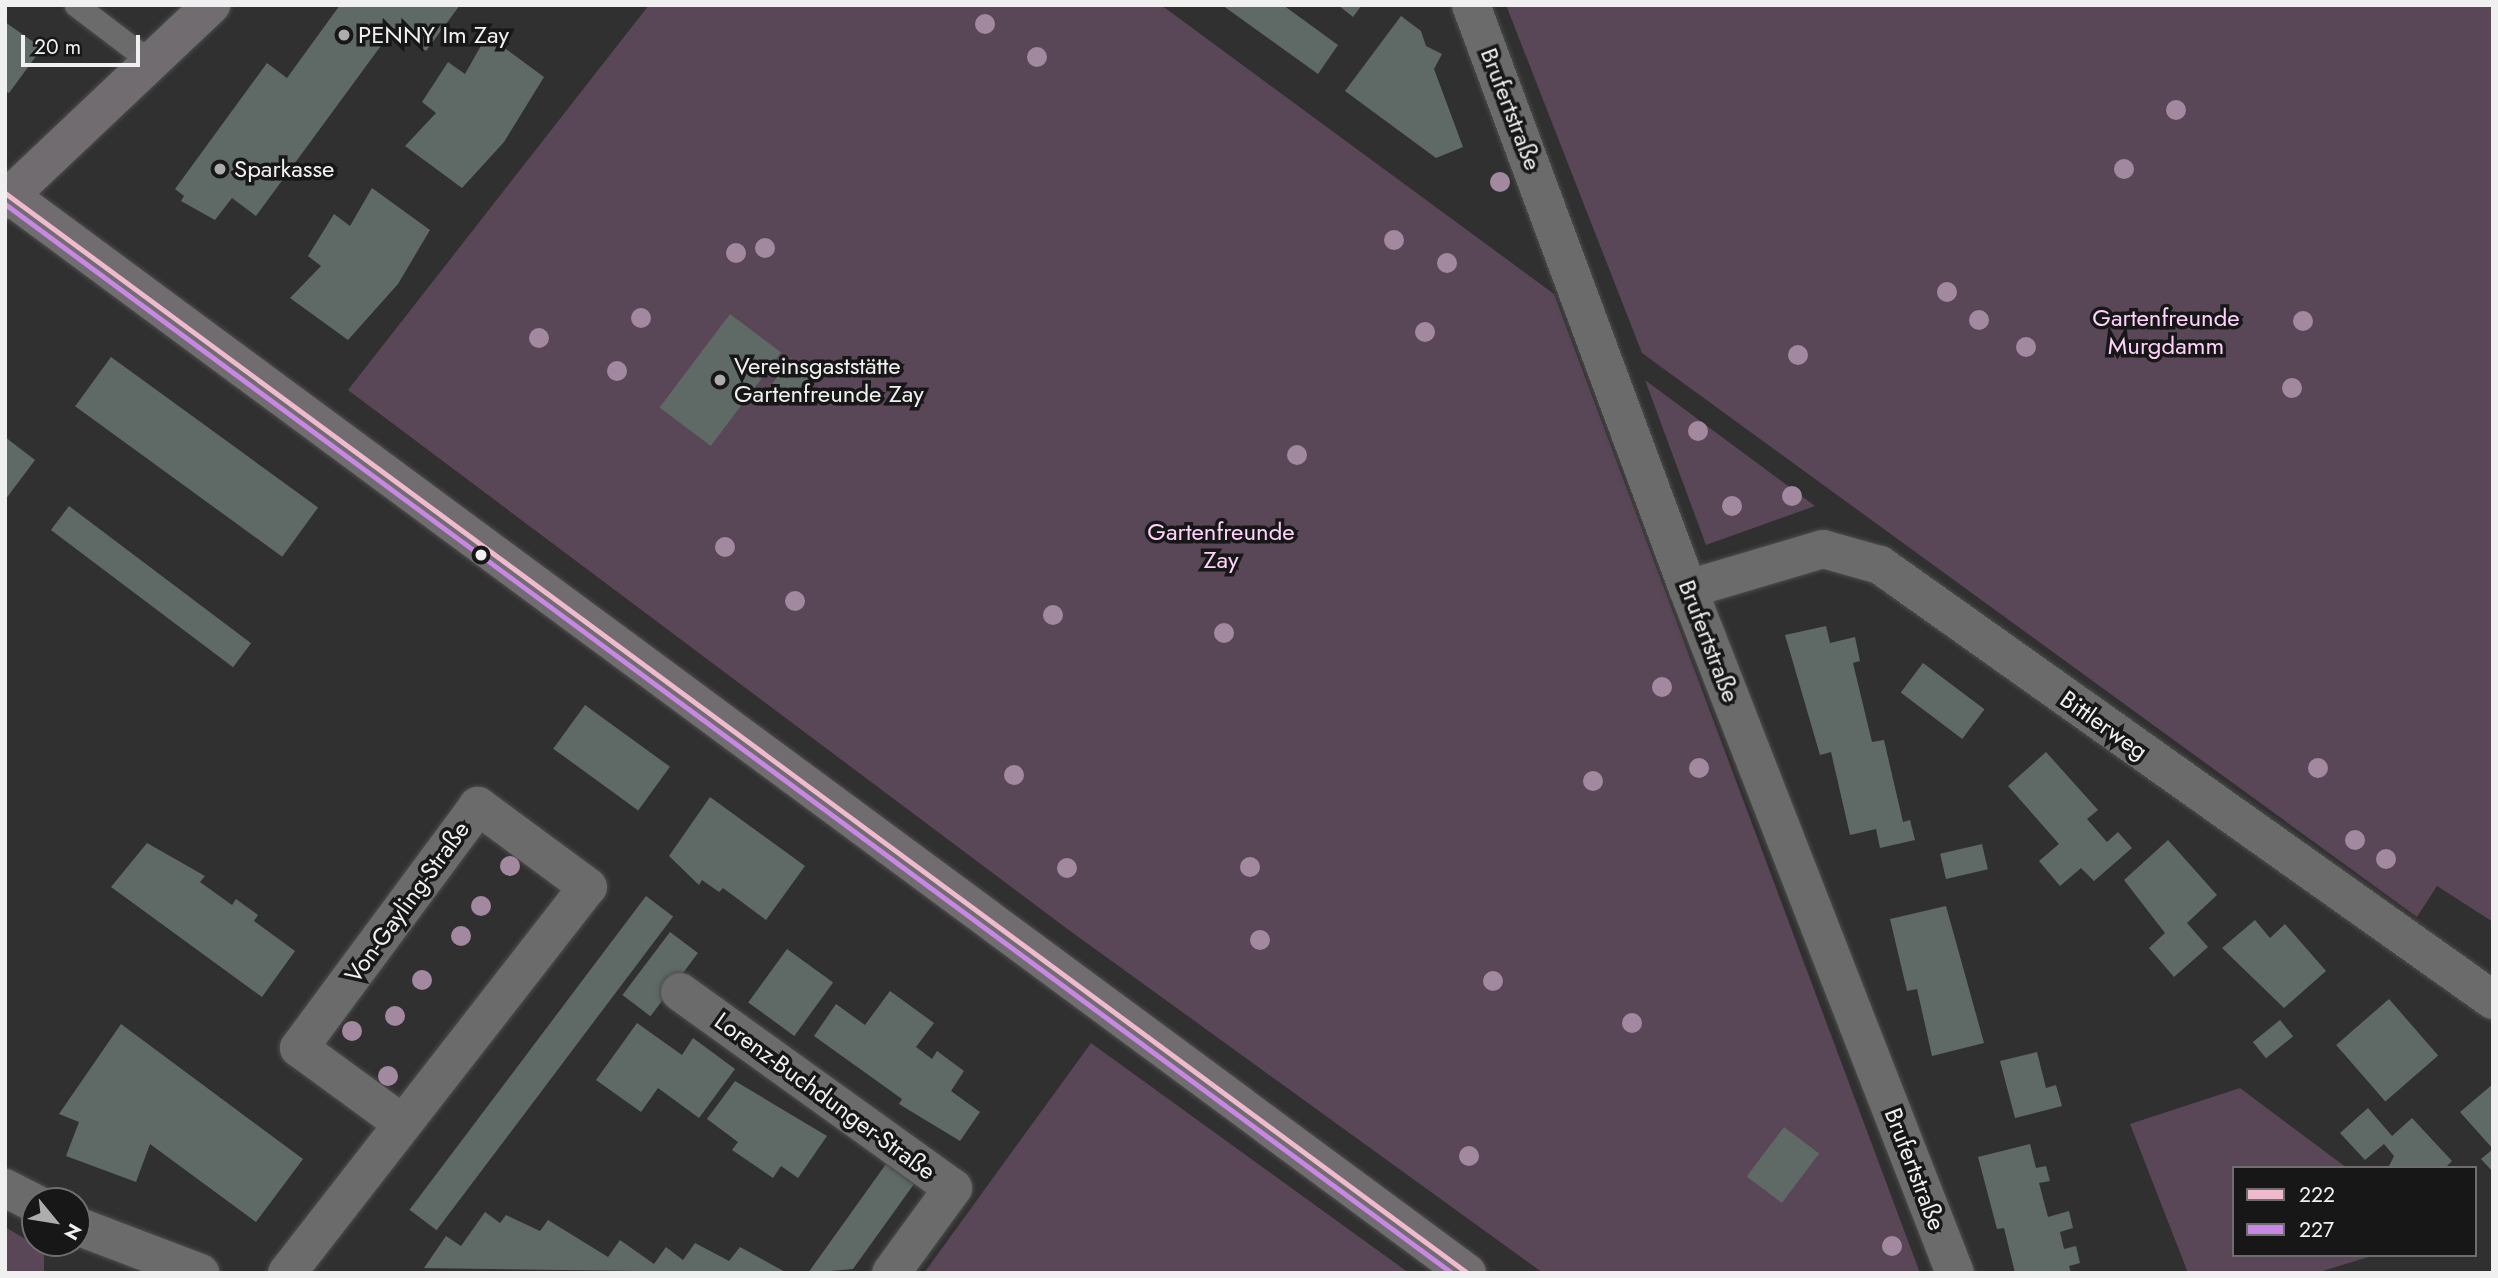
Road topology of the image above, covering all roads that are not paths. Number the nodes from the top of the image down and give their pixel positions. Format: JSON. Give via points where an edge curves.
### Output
{"nodes":[{"id":1,"x":76,"y":5,"type":"edge"},
{"id":2,"x":211,"y":5,"type":"edge"},
{"id":3,"x":1471,"y":5,"type":"edge"},
{"id":4,"x":150,"y":62,"type":"junction"},
{"id":5,"x":7,"y":196,"type":"edge"},
{"id":6,"x":1688,"y":589,"type":"junction"},
{"id":7,"x":680,"y":992,"type":"dead end"},
{"id":8,"x":2493,"y":1000,"type":"edge"},
{"id":9,"x":399,"y":1121,"type":"junction"},
{"id":10,"x":5,"y":1188,"type":"edge"},
{"id":11,"x":21,"y":1196,"type":"edge"},
{"id":12,"x":91,"y":1231,"type":"edge"},
{"id":13,"x":200,"y":1273,"type":"edge"},
{"id":14,"x":287,"y":1273,"type":"edge"},
{"id":15,"x":891,"y":1273,"type":"edge"},
{"id":16,"x":1467,"y":1273,"type":"edge"},
{"id":17,"x":1955,"y":1273,"type":"edge"}],
"edges":[{"from":1,"to":4,"type":"lane"},
{"from":2,"to":4,"type":"street"},
{"from":3,"to":6,"type":"street","name":"Brufertstraße"},
{"from":4,"to":5,"type":"street"},
{"from":5,"to":16,"type":"street"},
{"from":6,"to":8,"type":"street","name":"Bittlerweg","via":[[1823,549],[1881,565]]},
{"from":6,"to":17,"type":"street","name":"Brufertstraße"},
{"from":7,"to":15,"type":"street","name":"Lorenz-Buchdunger-Straße","via":[[953,1188]]},
{"from":9,"to":9,"type":"street","name":"Von-Gayling-Straße","via":[[588,887],[478,806],[299,1048]]},
{"from":9,"to":14,"type":"street","name":"Von-Gayling-Straße"},
{"from":10,"to":11,"type":"street"},
{"from":12,"to":13,"type":"street"}]}
